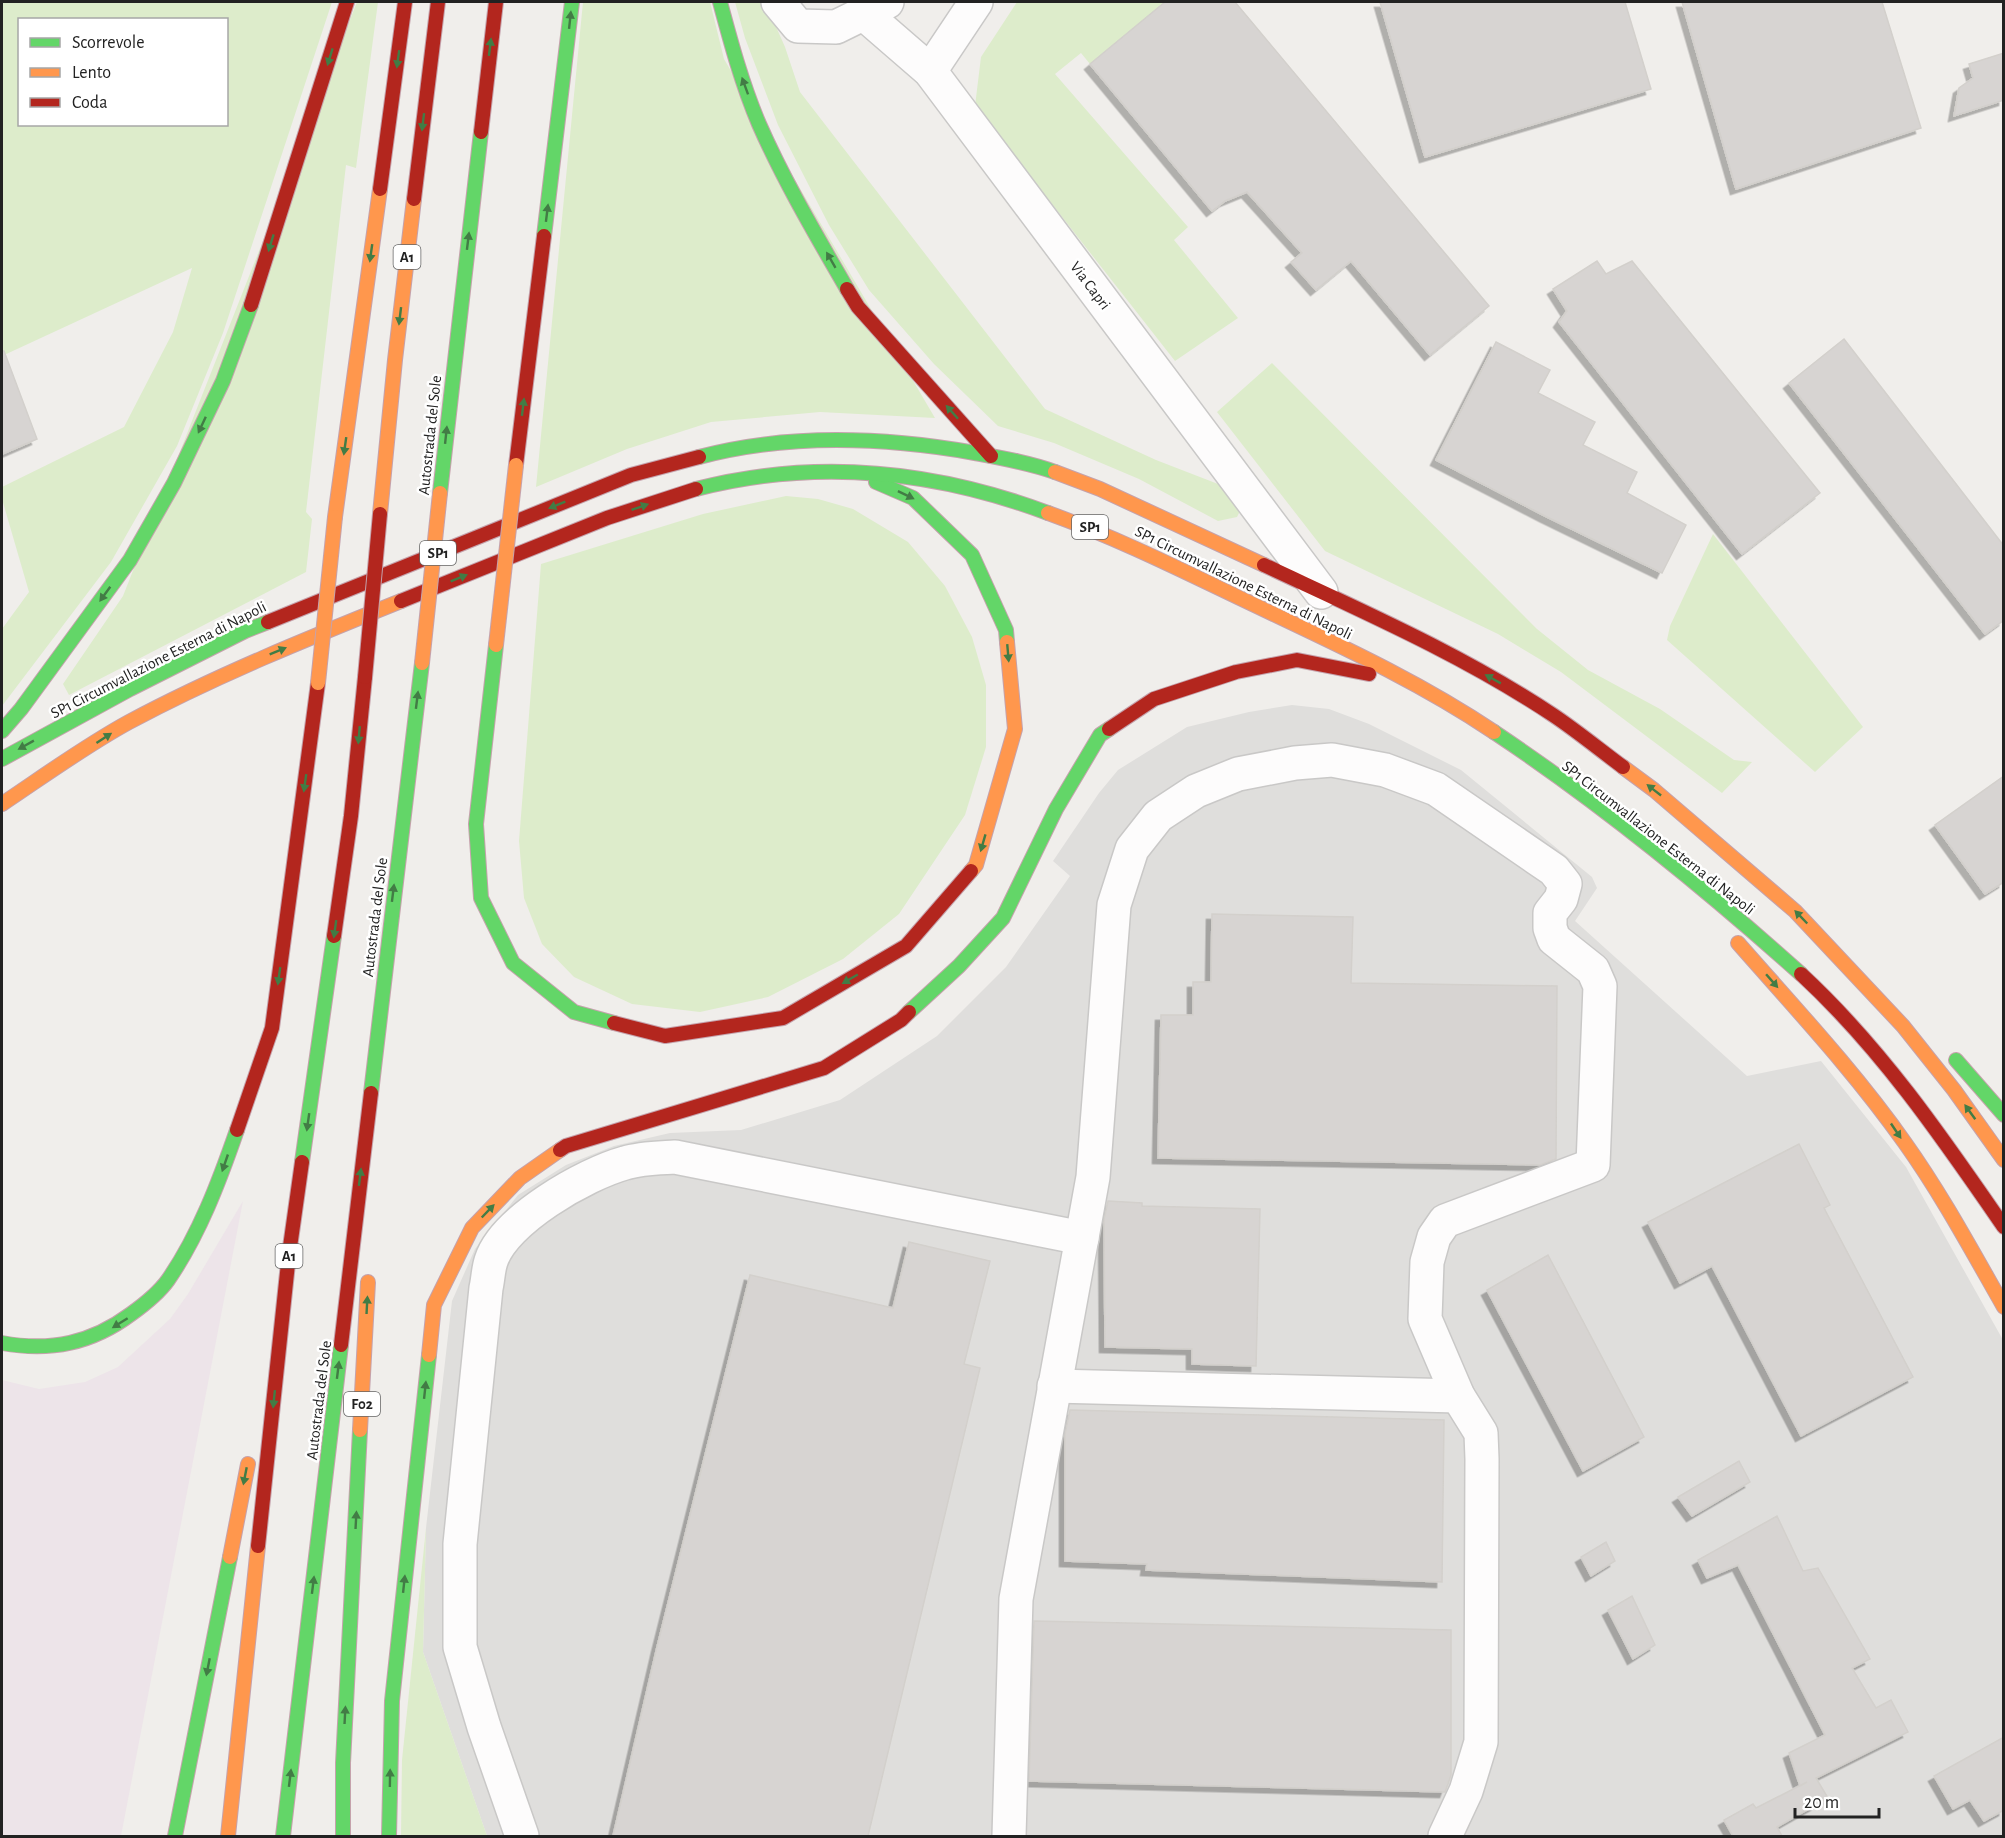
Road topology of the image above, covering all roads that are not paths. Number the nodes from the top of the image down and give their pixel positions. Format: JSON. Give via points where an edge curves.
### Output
{"nodes":[{"id":1,"x":347,"y":2,"type":"edge"},
{"id":2,"x":405,"y":2,"type":"edge"},
{"id":3,"x":438,"y":2,"type":"edge"},
{"id":4,"x":496,"y":2,"type":"edge"},
{"id":5,"x":572,"y":2,"type":"edge"},
{"id":6,"x":720,"y":2,"type":"edge"},
{"id":7,"x":778,"y":2,"type":"edge"},
{"id":8,"x":976,"y":2,"type":"edge"},
{"id":9,"x":875,"y":7,"type":"edge"},
{"id":10,"x":930,"y":70,"type":"junction"},
{"id":11,"x":991,"y":456,"type":"junction"},
{"id":12,"x":852,"y":472,"type":"junction"},
{"id":13,"x":1321,"y":592,"type":"junction"},
{"id":14,"x":1412,"y":682,"type":"junction"},
{"id":15,"x":2,"y":731,"type":"edge"},
{"id":16,"x":2,"y":759,"type":"edge"},
{"id":17,"x":6,"y":810,"type":"edge"},
{"id":18,"x":1664,"y":858,"type":"junction"},
{"id":19,"x":1823,"y":940,"type":"junction"},
{"id":20,"x":384,"y":972,"type":"junction"},
{"id":21,"x":1914,"y":1018,"type":"dead end"},
{"id":22,"x":1948,"y":1051,"type":"dead end"},
{"id":23,"x":2004,"y":1116,"type":"edge"},
{"id":24,"x":2004,"y":1160,"type":"edge"},
{"id":25,"x":373,"y":1195,"type":"dead end"},
{"id":26,"x":2004,"y":1227,"type":"edge"},
{"id":27,"x":1082,"y":1238,"type":"junction"},
{"id":28,"x":289,"y":1254,"type":"junction"},
{"id":29,"x":369,"y":1266,"type":"dead end"},
{"id":30,"x":2004,"y":1307,"type":"edge"},
{"id":31,"x":2,"y":1343,"type":"edge"},
{"id":32,"x":1054,"y":1386,"type":"junction"},
{"id":33,"x":1458,"y":1396,"type":"junction"},
{"id":34,"x":259,"y":1405,"type":"dead end"},
{"id":35,"x":250,"y":1452,"type":"dead end"},
{"id":36,"x":175,"y":1836,"type":"edge"},
{"id":37,"x":228,"y":1836,"type":"edge"},
{"id":38,"x":283,"y":1836,"type":"edge"},
{"id":39,"x":343,"y":1836,"type":"edge"},
{"id":40,"x":389,"y":1836,"type":"edge"},
{"id":41,"x":522,"y":1836,"type":"edge"},
{"id":42,"x":1009,"y":1836,"type":"edge"},
{"id":43,"x":1445,"y":1836,"type":"edge"}],
"edges":[{"from":1,"to":15,"type":"highway","one_way":true,"via":[[256,293],[213,401],[174,483],[130,560]]},
{"from":2,"to":31,"type":"highway","one_way":true,"bridge":true,"via":[[335,517],[318,683],[272,1028],[219,1182],[168,1280],[152,1299],[94,1337],[69,1344],[22,1347]]},
{"from":3,"to":28,"type":"highway","number":"A1","one_way":true,"bridge":true,"via":[[395,360],[351,816]]},
{"from":20,"to":4,"type":"highway","name":"Autostrada del Sole","one_way":true,"bridge":true},
{"from":12,"to":5,"type":"highway","one_way":true,"bridge":true,"via":[[913,498],[972,555],[1006,630],[1015,729],[976,865],[906,946],[783,1018],[665,1036],[574,1012],[513,963],[481,898],[476,824]]},
{"from":11,"to":6,"type":"highway","one_way":true,"via":[[858,307],[800,206],[759,123],[735,59]]},
{"from":7,"to":9,"type":"street","via":[[798,26],[836,27]]},
{"from":8,"to":10,"type":"street"},
{"from":9,"to":10,"type":"street","name":"Via Capri"},
{"from":10,"to":13,"type":"street","name":"Via Capri"},
{"from":11,"to":13,"type":"highway","name":"SP1 Circumvallazione Esterna di Napoli","number":"SP1","via":[[1046,469],[1100,489]]},
{"from":11,"to":16,"type":"highway","name":"SP1 Circumvallazione Esterna di Napoli","number":"SP1","one_way":true,"via":[[880,440],[809,440],[736,447],[631,475],[245,630]]},
{"from":12,"to":14,"type":"highway","name":"SP1 Circumvallazione Esterna di Napoli","number":"SP1","via":[[967,486],[1048,511],[1168,563]]},
{"from":17,"to":12,"type":"highway","name":"SP1 Circumvallazione Esterna di Napoli","number":"SP1","one_way":true,"via":[[72,759],[132,721],[270,654],[598,522],[733,479],[798,471]]},
{"from":19,"to":13,"type":"highway","name":"SP1 Circumvallazione Esterna di Napoli","number":"SP1","one_way":true,"via":[[1703,830],[1553,715],[1444,652]]},
{"from":14,"to":18,"type":"highway","name":"SP1 Circumvallazione Esterna di Napoli","number":"SP1","via":[[1482,723]]},
{"from":40,"to":14,"type":"highway","one_way":true,"via":[[392,1701],[434,1305],[472,1228],[520,1178],[566,1146],[824,1068],[901,1020],[1003,918],[1056,809],[1100,735],[1154,699],[1236,672],[1297,660]]},
{"from":18,"to":26,"type":"highway","name":"SP1 Circumvallazione Esterna di Napoli","number":"SP1","via":[[1834,1006],[1927,1116]]},
{"from":18,"to":30,"type":"highway","one_way":true,"via":[[1889,1121]]},
{"from":19,"to":21,"type":"highway"},
{"from":24,"to":19,"type":"highway","name":"SP1 Circumvallazione Esterna di Napoli","number":"SP1","one_way":true,"via":[[1903,1026]]},
{"from":20,"to":25,"type":"highway"},
{"from":38,"to":20,"type":"highway","name":"Autostrada del Sole","one_way":true},
{"from":22,"to":23,"type":"highway"},
{"from":27,"to":32,"type":"street"},
{"from":27,"to":33,"type":"street","via":[[1093,1178],[1114,905],[1132,849],[1158,816],[1196,791],[1238,774],[1296,763],[1332,760],[1384,770],[1436,789],[1554,870],[1565,884],[1561,899],[1550,913],[1554,939],[1593,970],[1600,986],[1593,1164],[1445,1221],[1434,1237],[1427,1262],[1425,1318]]},
{"from":27,"to":41,"type":"street","via":[[675,1157],[627,1162],[595,1174],[541,1204],[505,1237],[491,1260],[486,1288],[460,1544],[460,1647]]},
{"from":28,"to":34,"type":"highway"},
{"from":28,"to":37,"type":"highway","number":"A1","one_way":true},
{"from":39,"to":29,"type":"highway","number":"F02","one_way":true,"via":[[342,1763]]},
{"from":32,"to":33,"type":"street"},
{"from":32,"to":42,"type":"street","via":[[1016,1599]]},
{"from":33,"to":43,"type":"street","via":[[1481,1433],[1481,1742],[1466,1791]]},
{"from":35,"to":36,"type":"highway","one_way":true}]}
